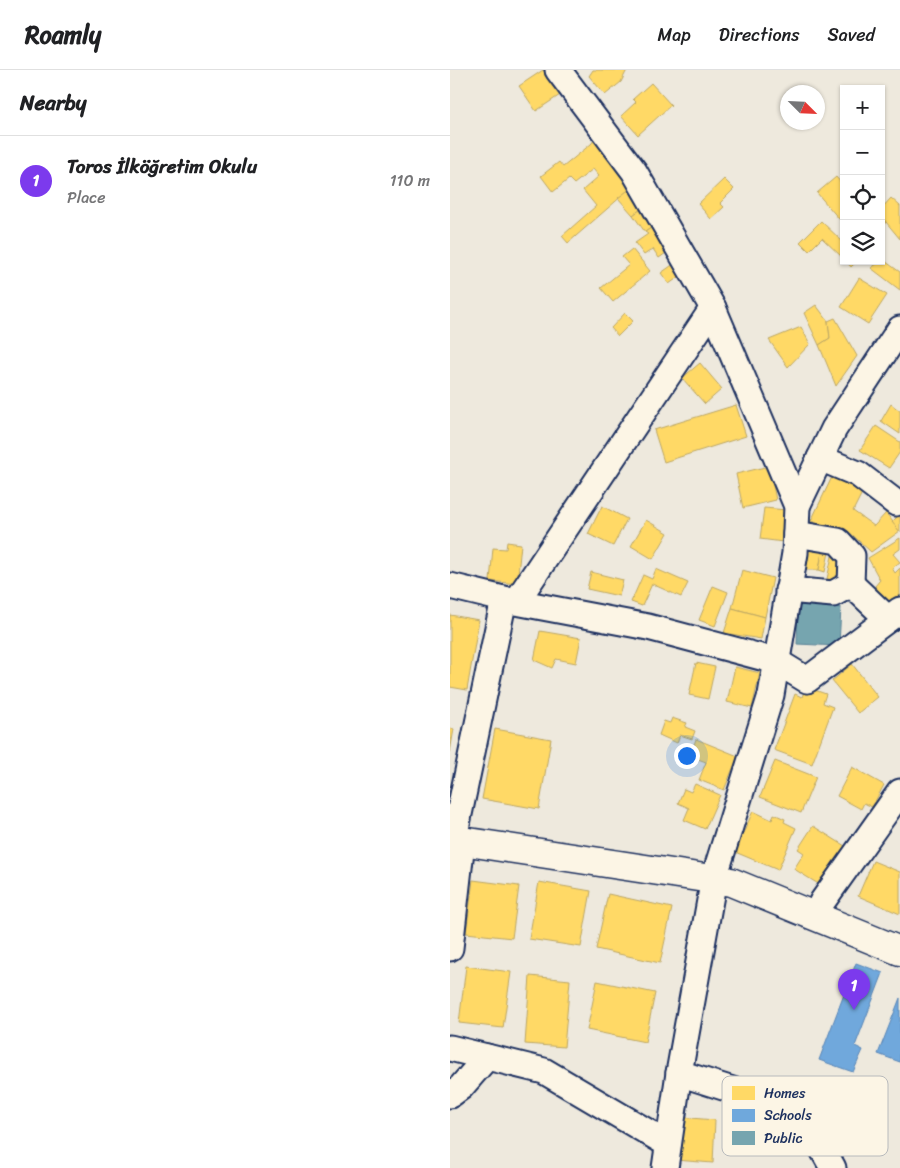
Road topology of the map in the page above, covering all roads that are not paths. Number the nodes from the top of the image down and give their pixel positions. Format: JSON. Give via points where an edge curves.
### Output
{"nodes":[{"id":1,"x":558,"y":70,"type":"edge"},
{"id":2,"x":713,"y":308,"type":"junction"},
{"id":3,"x":900,"y":329,"type":"edge"},
{"id":4,"x":820,"y":458,"type":"junction"},
{"id":5,"x":896,"y":503,"type":"dead end"},
{"id":6,"x":797,"y":506,"type":"junction"},
{"id":7,"x":796,"y":534,"type":"junction"},
{"id":8,"x":851,"y":584,"type":"junction"},
{"id":9,"x":450,"y":586,"type":"edge"},
{"id":10,"x":788,"y":590,"type":"junction"},
{"id":11,"x":510,"y":600,"type":"junction"},
{"id":12,"x":894,"y":615,"type":"edge"},
{"id":13,"x":776,"y":661,"type":"junction"},
{"id":14,"x":900,"y":792,"type":"edge"},
{"id":15,"x":455,"y":833,"type":"edge"},
{"id":16,"x":715,"y":871,"type":"junction"},
{"id":17,"x":822,"y":902,"type":"junction"},
{"id":18,"x":900,"y":932,"type":"edge"},
{"id":19,"x":450,"y":948,"type":"edge"},
{"id":20,"x":900,"y":951,"type":"edge"},
{"id":21,"x":450,"y":1048,"type":"edge"},
{"id":22,"x":487,"y":1057,"type":"junction"},
{"id":23,"x":679,"y":1073,"type":"junction"},
{"id":24,"x":722,"y":1087,"type":"edge"},
{"id":25,"x":450,"y":1094,"type":"edge"},
{"id":26,"x":667,"y":1156,"type":"edge"},
{"id":27,"x":826,"y":1156,"type":"edge"},
{"id":28,"x":833,"y":1168,"type":"edge"}],
"edges":[{"from":1,"to":2,"type":"street","via":[[634,171]]},
{"from":2,"to":6,"type":"street"},
{"from":2,"to":11,"type":"street"},
{"from":3,"to":4,"type":"street","via":[[834,429]]},
{"from":4,"to":5,"type":"street","via":[[858,474]]},
{"from":4,"to":6,"type":"street"},
{"from":6,"to":7,"type":"street"},
{"from":7,"to":8,"type":"street","via":[[838,541],[852,556]]},
{"from":7,"to":10,"type":"street"},
{"from":8,"to":10,"type":"street","via":[[833,594]]},
{"from":8,"to":12,"type":"street"},
{"from":9,"to":11,"type":"street"},
{"from":10,"to":13,"type":"street"},
{"from":11,"to":13,"type":"street","via":[[648,627]]},
{"from":11,"to":15,"type":"street"},
{"from":12,"to":13,"type":"street","via":[[807,680]]},
{"from":13,"to":16,"type":"street","via":[[771,695]]},
{"from":14,"to":17,"type":"street"},
{"from":15,"to":16,"type":"main road","via":[[474,824]]},
{"from":15,"to":19,"type":"street"},
{"from":16,"to":17,"type":"main road","via":[[736,868]]},
{"from":16,"to":20,"type":"main road","via":[[731,882]]},
{"from":16,"to":23,"type":"street"},
{"from":17,"to":18,"type":"main road"},
{"from":21,"to":22,"type":"street"},
{"from":22,"to":25,"type":"street","via":[[461,1087]]},
{"from":22,"to":26,"type":"street","via":[[544,1071]]},
{"from":23,"to":24,"type":"street"},
{"from":23,"to":26,"type":"street"},
{"from":27,"to":28,"type":"street"}]}
